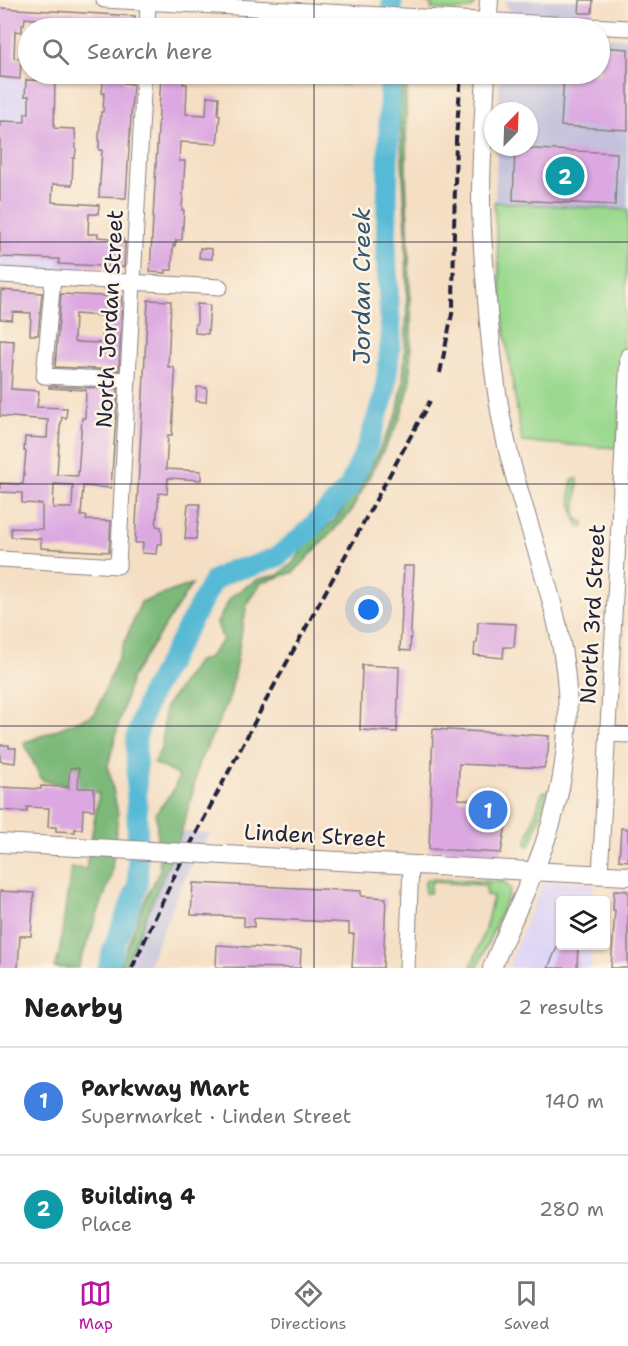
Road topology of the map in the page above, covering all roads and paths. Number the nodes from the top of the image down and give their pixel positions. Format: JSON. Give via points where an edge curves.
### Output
{"nodes":[{"id":1,"x":104,"y":0,"type":"edge"},
{"id":2,"x":489,"y":0,"type":"edge"},
{"id":3,"x":148,"y":1,"type":"edge"},
{"id":4,"x":147,"y":18,"type":"edge"},
{"id":5,"x":431,"y":18,"type":"edge"},
{"id":6,"x":488,"y":18,"type":"edge"},
{"id":7,"x":610,"y":28,"type":"edge"},
{"id":8,"x":628,"y":28,"type":"edge"},
{"id":9,"x":143,"y":84,"type":"edge"},
{"id":10,"x":486,"y":84,"type":"edge"},
{"id":11,"x":0,"y":275,"type":"edge"},
{"id":12,"x":54,"y":278,"type":"junction"},
{"id":13,"x":133,"y":283,"type":"junction"},
{"id":14,"x":220,"y":287,"type":"dead end"},
{"id":15,"x":628,"y":356,"type":"edge"},
{"id":16,"x":128,"y":380,"type":"junction"},
{"id":17,"x":0,"y":559,"type":"edge"},
{"id":18,"x":622,"y":596,"type":"edge"},
{"id":19,"x":608,"y":734,"type":"junction"},
{"id":20,"x":628,"y":735,"type":"edge"},
{"id":21,"x":0,"y":843,"type":"edge"},
{"id":22,"x":411,"y":864,"type":"junction"},
{"id":23,"x":534,"y":871,"type":"junction"},
{"id":24,"x":600,"y":875,"type":"junction"},
{"id":25,"x":628,"y":876,"type":"edge"},
{"id":26,"x":407,"y":968,"type":"edge"},
{"id":27,"x":492,"y":968,"type":"edge"}],
"edges":[{"from":1,"to":3,"type":"street"},
{"from":2,"to":6,"type":"main road"},
{"from":3,"to":4,"type":"street"},
{"from":3,"to":5,"type":"street"},
{"from":7,"to":8,"type":"street"},
{"from":9,"to":13,"type":"street","name":"North Jordan Street"},
{"from":10,"to":23,"type":"main road","via":[[482,242],[492,357],[508,449],[555,614],[567,686],[561,784]]},
{"from":11,"to":12,"type":"street"},
{"from":12,"to":13,"type":"street"},
{"from":12,"to":16,"type":"street","via":[[44,376]]},
{"from":13,"to":14,"type":"street"},
{"from":13,"to":16,"type":"street","name":"North Jordan Street"},
{"from":15,"to":18,"type":"street","name":"North 3rd Street"},
{"from":16,"to":17,"type":"street","name":"North Jordan Street","via":[[117,566]]},
{"from":18,"to":19,"type":"street","name":"North 3rd Street"},
{"from":19,"to":20,"type":"street"},
{"from":19,"to":24,"type":"street","name":"North 3rd Street"},
{"from":21,"to":22,"type":"main road","name":"Linden Street","bridge":true},
{"from":22,"to":23,"type":"main road","name":"Linden Street"},
{"from":22,"to":26,"type":"street"},
{"from":23,"to":24,"type":"main road","name":"Linden Street"},
{"from":23,"to":27,"type":"main road"},
{"from":24,"to":25,"type":"main road","name":"Linden Street"}]}
